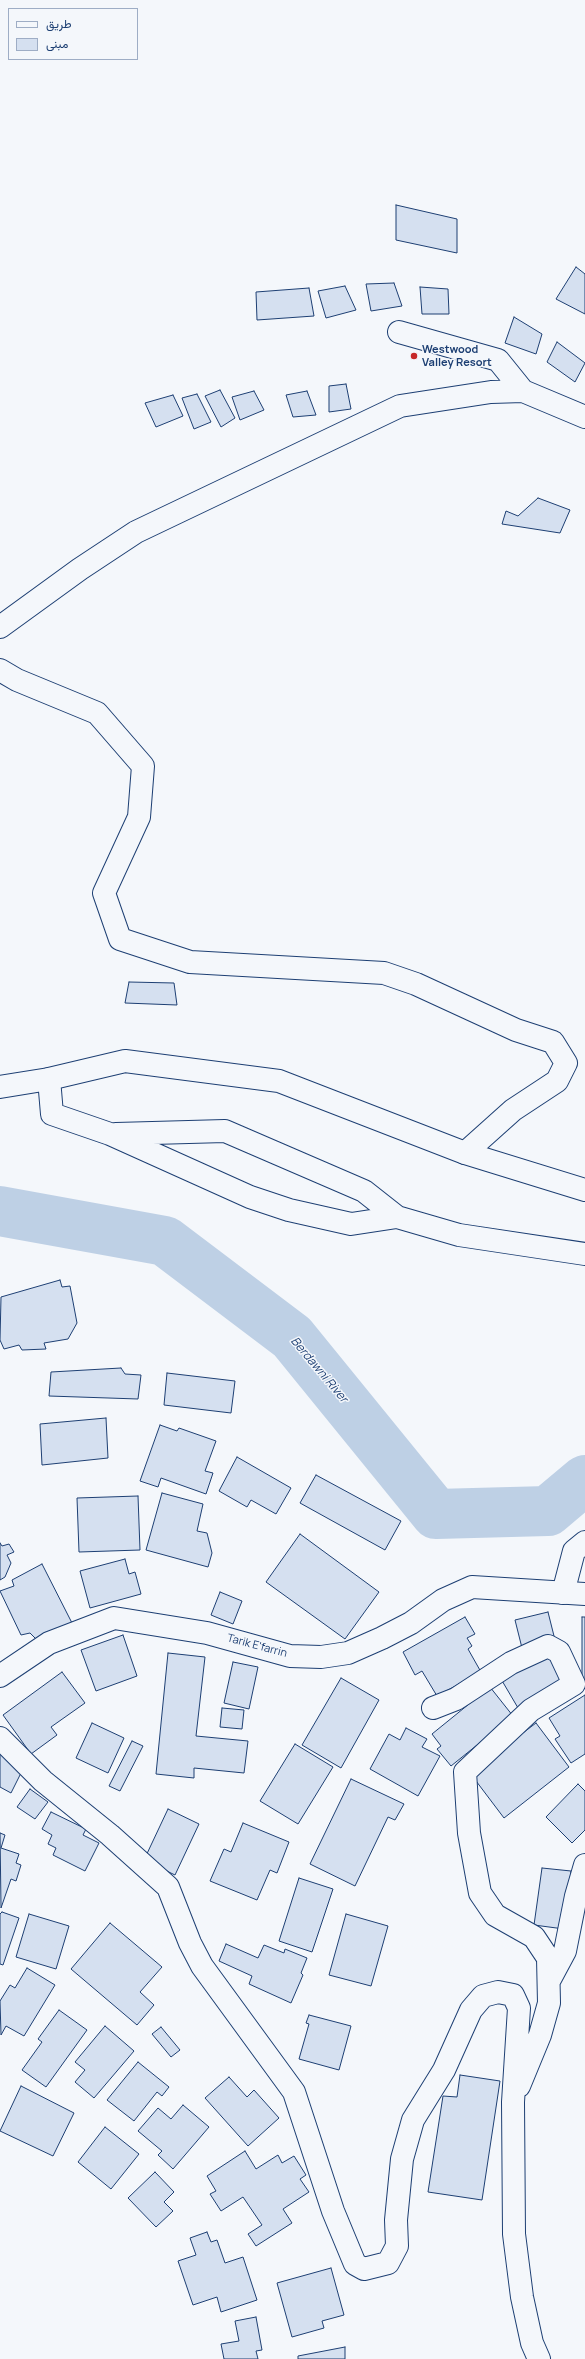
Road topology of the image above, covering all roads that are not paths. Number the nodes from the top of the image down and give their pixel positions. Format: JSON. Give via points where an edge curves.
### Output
{"nodes":[{"id":1,"x":399,"y":332,"type":"dead end"},
{"id":2,"x":523,"y":391,"type":"junction"},
{"id":3,"x":585,"y":417,"type":"edge"},
{"id":4,"x":0,"y":627,"type":"edge"},
{"id":5,"x":0,"y":670,"type":"edge"},
{"id":6,"x":49,"y":1079,"type":"junction"},
{"id":7,"x":0,"y":1088,"type":"edge"},
{"id":8,"x":110,"y":1134,"type":"junction"},
{"id":9,"x":465,"y":1153,"type":"junction"},
{"id":10,"x":585,"y":1190,"type":"edge"},
{"id":11,"x":397,"y":1217,"type":"junction"},
{"id":12,"x":585,"y":1254,"type":"edge"},
{"id":13,"x":585,"y":1542,"type":"edge"},
{"id":14,"x":563,"y":1593,"type":"junction"},
{"id":15,"x":585,"y":1594,"type":"edge"},
{"id":16,"x":0,"y":1676,"type":"edge"},
{"id":17,"x":433,"y":1708,"type":"dead end"},
{"id":18,"x":0,"y":1738,"type":"edge"},
{"id":19,"x":585,"y":1865,"type":"edge"},
{"id":20,"x":550,"y":1979,"type":"junction"},
{"id":21,"x":513,"y":2102,"type":"junction"},
{"id":22,"x":539,"y":2359,"type":"edge"}],
"edges":[{"from":1,"to":2,"type":"street","via":[[498,360]]},
{"from":2,"to":3,"type":"street"},
{"from":2,"to":4,"type":"street","via":[[491,392],[400,406],[136,532]]},
{"from":5,"to":9,"type":"street","via":[[17,680],[97,713],[143,766],[139,817],[104,893],[120,939],[190,962],[384,973],[416,984],[516,1030],[553,1042],[566,1063],[557,1081],[513,1110]]},
{"from":6,"to":7,"type":"street"},
{"from":6,"to":8,"type":"street","via":[[52,1114]]},
{"from":6,"to":9,"type":"street","via":[[125,1061],[279,1081]]},
{"from":8,"to":11,"type":"street","via":[[250,1197],[289,1210],[351,1224]]},
{"from":8,"to":11,"type":"street","via":[[224,1131],[364,1190]]},
{"from":9,"to":10,"type":"street"},
{"from":11,"to":12,"type":"street","via":[[459,1235]]},
{"from":13,"to":14,"type":"street","via":[[574,1552]]},
{"from":14,"to":15,"type":"street","name":"Tarik E'farrin"},
{"from":14,"to":16,"type":"street","name":"Tarik E'farrin","via":[[472,1587],[444,1600],[382,1638],[348,1654],[321,1657],[290,1656],[207,1633],[114,1618],[49,1643]]},
{"from":17,"to":20,"type":"street","via":[[456,1699],[511,1663],[548,1646],[559,1652],[574,1684],[531,1710],[464,1772],[469,1833],[480,1894],[495,1915],[534,1937],[548,1958]]},
{"from":18,"to":21,"type":"street","via":[[43,1781],[168,1886],[190,1943],[202,1966],[294,2092],[333,2211],[355,2264],[364,2269],[388,2263],[397,2246],[396,2220],[402,2159],[413,2120],[444,2070],[471,2010],[482,1996],[498,1992],[513,1995],[519,2008]]},
{"from":19,"to":20,"type":"street","via":[[565,1951]]},
{"from":20,"to":21,"type":"street","via":[[549,2003],[540,2035]]},
{"from":21,"to":22,"type":"street","via":[[514,2234],[522,2297],[532,2343]]}]}
